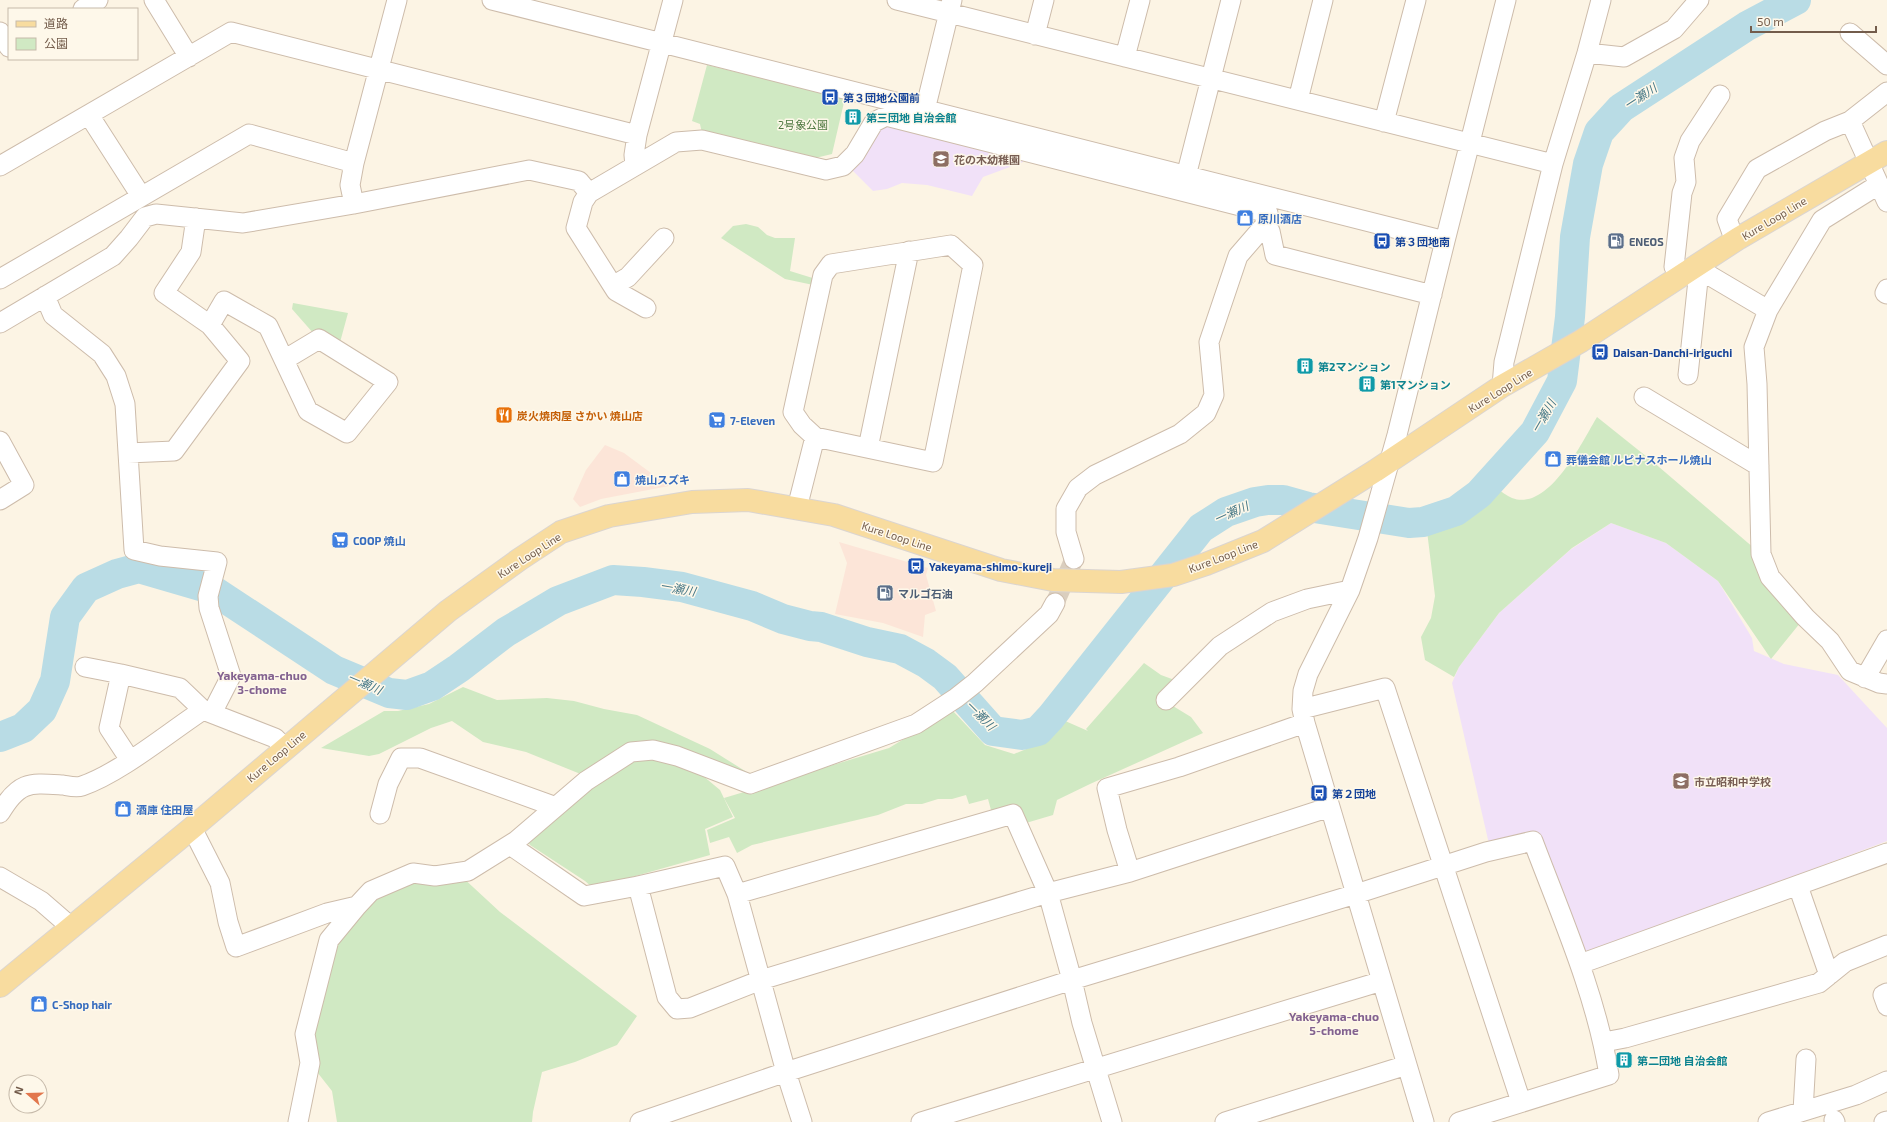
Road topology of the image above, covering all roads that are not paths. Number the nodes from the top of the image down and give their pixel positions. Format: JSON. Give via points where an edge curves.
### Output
{"nodes":[{"id":1,"x":154,"y":0,"type":"edge"},
{"id":2,"x":397,"y":0,"type":"edge"},
{"id":3,"x":492,"y":0,"type":"edge"},
{"id":4,"x":673,"y":0,"type":"edge"},
{"id":5,"x":897,"y":0,"type":"edge"},
{"id":6,"x":1044,"y":0,"type":"edge"},
{"id":7,"x":1140,"y":0,"type":"edge"},
{"id":8,"x":1231,"y":0,"type":"edge"},
{"id":9,"x":1323,"y":0,"type":"edge"},
{"id":10,"x":1416,"y":0,"type":"edge"},
{"id":11,"x":1506,"y":0,"type":"edge"},
{"id":12,"x":1601,"y":0,"type":"edge"},
{"id":13,"x":1699,"y":0,"type":"edge"},
{"id":14,"x":951,"y":6,"type":"edge"},
{"id":15,"x":0,"y":32,"type":"edge"},
{"id":16,"x":1850,"y":33,"type":"dead end"},
{"id":17,"x":1035,"y":35,"type":"junction"},
{"id":18,"x":662,"y":43,"type":"junction"},
{"id":19,"x":8,"y":45,"type":"edge"},
{"id":20,"x":1587,"y":53,"type":"junction"},
{"id":21,"x":189,"y":57,"type":"junction"},
{"id":22,"x":1126,"y":57,"type":"junction"},
{"id":23,"x":1887,"y":65,"type":"edge"},
{"id":24,"x":379,"y":70,"type":"junction"},
{"id":25,"x":1211,"y":79,"type":"junction"},
{"id":26,"x":1887,"y":92,"type":"edge"},
{"id":27,"x":1720,"y":94,"type":"dead end"},
{"id":28,"x":1298,"y":100,"type":"junction"},
{"id":29,"x":925,"y":110,"type":"junction"},
{"id":30,"x":89,"y":115,"type":"junction"},
{"id":31,"x":1384,"y":122,"type":"junction"},
{"id":32,"x":1850,"y":122,"type":"junction"},
{"id":33,"x":637,"y":135,"type":"junction"},
{"id":34,"x":1470,"y":144,"type":"junction"},
{"id":35,"x":1887,"y":152,"type":"edge"},
{"id":36,"x":1868,"y":162,"type":"junction"},
{"id":37,"x":354,"y":163,"type":"junction"},
{"id":38,"x":1554,"y":164,"type":"junction"},
{"id":39,"x":0,"y":166,"type":"edge"},
{"id":40,"x":635,"y":166,"type":"junction"},
{"id":41,"x":1186,"y":176,"type":"junction"},
{"id":42,"x":1878,"y":185,"type":"junction"},
{"id":43,"x":588,"y":193,"type":"junction"},
{"id":44,"x":141,"y":196,"type":"junction"},
{"id":45,"x":1887,"y":202,"type":"edge"},
{"id":46,"x":354,"y":204,"type":"junction"},
{"id":47,"x":196,"y":218,"type":"junction"},
{"id":48,"x":1264,"y":226,"type":"junction"},
{"id":49,"x":664,"y":238,"type":"dead end"},
{"id":50,"x":1739,"y":238,"type":"junction"},
{"id":51,"x":1445,"y":241,"type":"junction"},
{"id":52,"x":909,"y":251,"type":"junction"},
{"id":53,"x":1674,"y":267,"type":"dead end"},
{"id":54,"x":1698,"y":273,"type":"junction"},
{"id":55,"x":0,"y":279,"type":"edge"},
{"id":56,"x":613,"y":286,"type":"junction"},
{"id":57,"x":1887,"y":289,"type":"edge"},
{"id":58,"x":1887,"y":294,"type":"edge"},
{"id":59,"x":1432,"y":295,"type":"junction"},
{"id":60,"x":45,"y":296,"type":"junction"},
{"id":61,"x":646,"y":308,"type":"dead end"},
{"id":62,"x":1768,"y":310,"type":"junction"},
{"id":63,"x":0,"y":323,"type":"edge"},
{"id":64,"x":210,"y":325,"type":"junction"},
{"id":65,"x":284,"y":360,"type":"junction"},
{"id":66,"x":1688,"y":375,"type":"dead end"},
{"id":67,"x":1502,"y":386,"type":"junction"},
{"id":68,"x":1644,"y":397,"type":"dead end"},
{"id":69,"x":815,"y":437,"type":"junction"},
{"id":70,"x":0,"y":441,"type":"edge"},
{"id":71,"x":868,"y":448,"type":"junction"},
{"id":72,"x":128,"y":453,"type":"junction"},
{"id":73,"x":1389,"y":462,"type":"junction"},
{"id":74,"x":1759,"y":466,"type":"junction"},
{"id":75,"x":0,"y":500,"type":"edge"},
{"id":76,"x":797,"y":508,"type":"junction"},
{"id":77,"x":1074,"y":559,"type":"tunnel mouth"},
{"id":78,"x":1350,"y":590,"type":"junction"},
{"id":79,"x":1055,"y":603,"type":"tunnel mouth"},
{"id":80,"x":1887,"y":640,"type":"edge"},
{"id":81,"x":85,"y":667,"type":"dead end"},
{"id":82,"x":121,"y":674,"type":"junction"},
{"id":83,"x":1879,"y":685,"type":"edge"},
{"id":84,"x":1166,"y":700,"type":"dead end"},
{"id":85,"x":208,"y":711,"type":"junction"},
{"id":86,"x":1304,"y":716,"type":"junction"},
{"id":87,"x":285,"y":748,"type":"junction"},
{"id":88,"x":130,"y":760,"type":"junction"},
{"id":89,"x":556,"y":807,"type":"junction"},
{"id":90,"x":1330,"y":807,"type":"junction"},
{"id":91,"x":0,"y":813,"type":"edge"},
{"id":92,"x":380,"y":814,"type":"dead end"},
{"id":93,"x":192,"y":828,"type":"junction"},
{"id":94,"x":510,"y":845,"type":"junction"},
{"id":95,"x":1887,"y":853,"type":"edge"},
{"id":96,"x":1444,"y":866,"type":"junction"},
{"id":97,"x":1130,"y":872,"type":"junction"},
{"id":98,"x":0,"y":877,"type":"edge"},
{"id":99,"x":638,"y":886,"type":"junction"},
{"id":100,"x":1798,"y":886,"type":"junction"},
{"id":101,"x":1048,"y":893,"type":"junction"},
{"id":102,"x":737,"y":894,"type":"junction"},
{"id":103,"x":1356,"y":894,"type":"junction"},
{"id":104,"x":357,"y":906,"type":"junction"},
{"id":105,"x":71,"y":927,"type":"junction"},
{"id":106,"x":1887,"y":945,"type":"edge"},
{"id":107,"x":1580,"y":964,"type":"junction"},
{"id":108,"x":1829,"y":975,"type":"junction"},
{"id":109,"x":761,"y":980,"type":"junction"},
{"id":110,"x":1072,"y":980,"type":"junction"},
{"id":111,"x":1382,"y":981,"type":"junction"},
{"id":112,"x":0,"y":986,"type":"edge"},
{"id":113,"x":1887,"y":993,"type":"edge"},
{"id":114,"x":1887,"y":1006,"type":"edge"},
{"id":115,"x":1604,"y":1042,"type":"junction"},
{"id":116,"x":1806,"y":1060,"type":"dead end"},
{"id":117,"x":1407,"y":1065,"type":"junction"},
{"id":118,"x":1095,"y":1069,"type":"junction"},
{"id":119,"x":786,"y":1072,"type":"junction"},
{"id":120,"x":1887,"y":1081,"type":"edge"},
{"id":121,"x":1521,"y":1102,"type":"junction"},
{"id":122,"x":1803,"y":1112,"type":"junction"},
{"id":123,"x":1887,"y":1121,"type":"edge"},
{"id":124,"x":298,"y":1122,"type":"edge"},
{"id":125,"x":640,"y":1122,"type":"edge"},
{"id":126,"x":802,"y":1122,"type":"edge"},
{"id":127,"x":921,"y":1122,"type":"edge"},
{"id":128,"x":1112,"y":1122,"type":"edge"},
{"id":129,"x":1226,"y":1122,"type":"edge"},
{"id":130,"x":1424,"y":1122,"type":"edge"},
{"id":131,"x":1459,"y":1122,"type":"edge"},
{"id":132,"x":1768,"y":1122,"type":"edge"},
{"id":133,"x":1884,"y":1122,"type":"edge"}],
"edges":[{"from":1,"to":21,"type":"street"},
{"from":2,"to":24,"type":"street"},
{"from":3,"to":18,"type":"street"},
{"from":4,"to":18,"type":"street"},
{"from":5,"to":14,"type":"street"},
{"from":6,"to":17,"type":"street"},
{"from":7,"to":22,"type":"street"},
{"from":8,"to":25,"type":"street"},
{"from":9,"to":28,"type":"street"},
{"from":10,"to":31,"type":"street"},
{"from":11,"to":34,"type":"street"},
{"from":12,"to":20,"type":"street"},
{"from":13,"to":20,"type":"street","via":[[1674,29],[1624,57]]},
{"from":14,"to":17,"type":"street"},
{"from":14,"to":29,"type":"street"},
{"from":15,"to":19,"type":"street"},
{"from":16,"to":23,"type":"street"},
{"from":17,"to":22,"type":"street"},
{"from":18,"to":29,"type":"street"},
{"from":18,"to":33,"type":"street"},
{"from":20,"to":38,"type":"street"},
{"from":21,"to":24,"type":"street","via":[[231,32]]},
{"from":21,"to":30,"type":"street"},
{"from":22,"to":25,"type":"street"},
{"from":24,"to":33,"type":"street"},
{"from":24,"to":37,"type":"street"},
{"from":25,"to":28,"type":"street"},
{"from":25,"to":41,"type":"street"},
{"from":26,"to":32,"type":"street"},
{"from":27,"to":53,"type":"street","via":[[1690,142],[1684,158],[1686,182],[1682,193]]},
{"from":28,"to":31,"type":"street"},
{"from":29,"to":41,"type":"street"},
{"from":30,"to":39,"type":"street"},
{"from":30,"to":44,"type":"street"},
{"from":31,"to":34,"type":"street"},
{"from":32,"to":36,"type":"street"},
{"from":32,"to":50,"type":"street","via":[[1825,132],[1757,169],[1728,219],[1732,233]]},
{"from":33,"to":40,"type":"street"},
{"from":34,"to":38,"type":"street"},
{"from":34,"to":51,"type":"street"},
{"from":35,"to":36,"type":"main road","name":"Kure Loop Line"},
{"from":36,"to":42,"type":"street"},
{"from":36,"to":50,"type":"main road","name":"Kure Loop Line"},
{"from":37,"to":44,"type":"street","via":[[249,134]]},
{"from":37,"to":46,"type":"street","via":[[350,185]]},
{"from":38,"to":67,"type":"street","via":[[1504,362]]},
{"from":40,"to":43,"type":"street"},
{"from":40,"to":48,"type":"street","via":[[676,142],[702,140],[826,170],[843,166],[855,154],[874,122],[886,116],[1268,213]]},
{"from":41,"to":51,"type":"street"},
{"from":42,"to":45,"type":"street"},
{"from":42,"to":62,"type":"street","via":[[1822,220]]},
{"from":43,"to":46,"type":"street","via":[[579,181],[529,170]]},
{"from":43,"to":56,"type":"street","via":[[576,228]]},
{"from":44,"to":55,"type":"street"},
{"from":46,"to":47,"type":"street","via":[[243,223]]},
{"from":47,"to":60,"type":"street","via":[[156,214],[145,217],[113,256]]},
{"from":47,"to":64,"type":"street","via":[[191,252],[164,293]]},
{"from":48,"to":59,"type":"street","via":[[1270,231],[1275,255]]},
{"from":48,"to":77,"type":"street","via":[[1238,256],[1209,342],[1214,395],[1206,413],[1180,434],[1095,475],[1078,488],[1066,509],[1066,532]]},
{"from":49,"to":56,"type":"street","via":[[628,277]]},
{"from":50,"to":54,"type":"main road","name":"Kure Loop Line"},
{"from":51,"to":59,"type":"street"},
{"from":52,"to":69,"type":"street","via":[[831,264],[823,275],[793,412]]},
{"from":52,"to":71,"type":"street"},
{"from":52,"to":71,"type":"street","via":[[951,245],[973,265],[935,454],[933,462]]},
{"from":54,"to":62,"type":"street","via":[[1707,274]]},
{"from":54,"to":66,"type":"street"},
{"from":54,"to":67,"type":"main road","name":"Kure Loop Line"},
{"from":56,"to":61,"type":"street","via":[[616,291]]},
{"from":57,"to":58,"type":"street"},
{"from":59,"to":73,"type":"street"},
{"from":60,"to":63,"type":"street"},
{"from":60,"to":72,"type":"street","via":[[53,315],[102,354],[116,376],[125,404]]},
{"from":62,"to":74,"type":"street","via":[[1754,347]]},
{"from":64,"to":65,"type":"street","via":[[224,301],[268,326]]},
{"from":64,"to":72,"type":"street","via":[[240,361],[174,451]]},
{"from":65,"to":65,"type":"street","via":[[308,411],[347,433],[388,382],[319,339]]},
{"from":67,"to":73,"type":"main road","name":"Kure Loop Line"},
{"from":68,"to":74,"type":"street"},
{"from":69,"to":71,"type":"street"},
{"from":69,"to":76,"type":"street"},
{"from":70,"to":75,"type":"street","via":[[24,485]]},
{"from":72,"to":85,"type":"street","via":[[134,550],[160,556],[217,562],[208,596],[209,608],[231,676]]},
{"from":73,"to":76,"type":"main road","name":"Kure Loop Line","via":[[1263,541],[1173,575],[1121,582],[1052,580],[1001,570],[834,515]]},
{"from":73,"to":78,"type":"street","via":[[1368,538]]},
{"from":74,"to":83,"type":"street","via":[[1761,554],[1770,577],[1830,641],[1850,671]]},
{"from":76,"to":87,"type":"main road","name":"Kure Loop Line","via":[[748,500],[692,502],[609,516],[561,532],[448,611]]},
{"from":78,"to":84,"type":"street","via":[[1307,599],[1272,612],[1220,646]]},
{"from":78,"to":86,"type":"street","via":[[1308,674],[1303,691]]},
{"from":79,"to":89,"type":"street","via":[[1049,614],[975,683],[916,724],[750,784],[677,756],[653,750],[631,752],[586,781]]},
{"from":80,"to":83,"type":"street"},
{"from":81,"to":82,"type":"street"},
{"from":82,"to":85,"type":"street","via":[[180,688]]},
{"from":82,"to":88,"type":"street","via":[[108,728]]},
{"from":85,"to":87,"type":"street","via":[[275,738]]},
{"from":85,"to":88,"type":"street"},
{"from":86,"to":90,"type":"street"},
{"from":86,"to":96,"type":"street","via":[[1385,688]]},
{"from":86,"to":97,"type":"street","via":[[1179,767],[1106,788]]},
{"from":87,"to":93,"type":"main road","name":"Kure Loop Line"},
{"from":88,"to":91,"type":"street","via":[[116,770],[80,787],[40,784],[24,786],[10,797]]},
{"from":89,"to":92,"type":"street","via":[[420,758],[401,758],[388,784]]},
{"from":89,"to":94,"type":"street"},
{"from":90,"to":97,"type":"street"},
{"from":90,"to":103,"type":"street"},
{"from":93,"to":104,"type":"street","via":[[220,883],[236,947],[327,913]]},
{"from":93,"to":105,"type":"main road","name":"Kure Loop Line"},
{"from":94,"to":99,"type":"street","via":[[584,896]]},
{"from":94,"to":104,"type":"street","via":[[468,871],[435,876],[413,873],[371,891]]},
{"from":95,"to":100,"type":"street"},
{"from":96,"to":103,"type":"street"},
{"from":96,"to":107,"type":"street","via":[[1486,852],[1533,841]]},
{"from":96,"to":121,"type":"street"},
{"from":97,"to":101,"type":"street"},
{"from":98,"to":105,"type":"street","via":[[41,901]]},
{"from":99,"to":102,"type":"street","via":[[725,866]]},
{"from":99,"to":109,"type":"street","via":[[667,997],[677,1009],[690,1008]]},
{"from":100,"to":107,"type":"street"},
{"from":100,"to":108,"type":"street"},
{"from":101,"to":102,"type":"street","via":[[1013,814]]},
{"from":101,"to":109,"type":"street"},
{"from":101,"to":110,"type":"street"},
{"from":102,"to":109,"type":"street"},
{"from":103,"to":110,"type":"street"},
{"from":103,"to":111,"type":"street"},
{"from":104,"to":124,"type":"street","via":[[329,940],[305,1034],[310,1063]]},
{"from":105,"to":112,"type":"main road","name":"Kure Loop Line"},
{"from":106,"to":108,"type":"street","via":[[1845,962]]},
{"from":107,"to":115,"type":"street"},
{"from":108,"to":115,"type":"street","via":[[1819,983]]},
{"from":109,"to":119,"type":"street"},
{"from":110,"to":118,"type":"street"},
{"from":110,"to":119,"type":"street"},
{"from":111,"to":117,"type":"street"},
{"from":111,"to":118,"type":"street"},
{"from":113,"to":114,"type":"street","via":[[1883,994]]},
{"from":115,"to":121,"type":"street","via":[[1609,1075]]},
{"from":116,"to":122,"type":"street"},
{"from":117,"to":129,"type":"street"},
{"from":117,"to":130,"type":"street"},
{"from":118,"to":127,"type":"street"},
{"from":118,"to":128,"type":"street"},
{"from":119,"to":125,"type":"street"},
{"from":119,"to":126,"type":"street"},
{"from":120,"to":122,"type":"street","via":[[1856,1095]]},
{"from":121,"to":131,"type":"street"},
{"from":122,"to":132,"type":"street"},
{"from":123,"to":133,"type":"street"}]}
